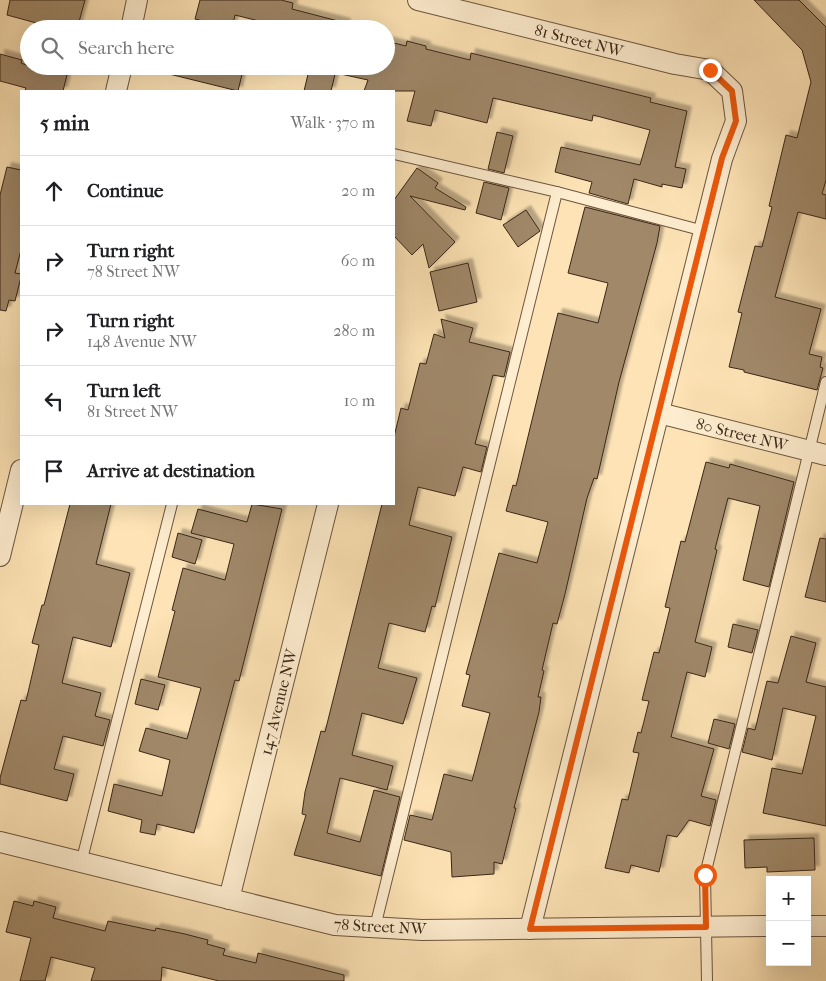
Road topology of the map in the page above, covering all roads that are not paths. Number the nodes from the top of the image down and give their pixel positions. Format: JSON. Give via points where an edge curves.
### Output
{"nodes":[{"id":1,"x":137,"y":0,"type":"edge"},
{"id":2,"x":418,"y":0,"type":"edge"},
{"id":3,"x":133,"y":20,"type":"edge"},
{"id":4,"x":120,"y":75,"type":"edge"},
{"id":5,"x":116,"y":90,"type":"edge"},
{"id":6,"x":395,"y":154,"type":"edge"},
{"id":7,"x":558,"y":192,"type":"junction"},
{"id":8,"x":704,"y":231,"type":"junction"},
{"id":9,"x":826,"y":382,"type":"edge"},
{"id":10,"x":659,"y":413,"type":"junction"},
{"id":11,"x":817,"y":453,"type":"edge"},
{"id":12,"x":20,"y":473,"type":"edge"},
{"id":13,"x":172,"y":505,"type":"edge"},
{"id":14,"x":328,"y":505,"type":"edge"},
{"id":15,"x":3,"y":527,"type":"edge"},
{"id":16,"x":0,"y":556,"type":"edge"},
{"id":17,"x":0,"y":842,"type":"edge"},
{"id":18,"x":80,"y":863,"type":"junction"},
{"id":19,"x":229,"y":899,"type":"junction"},
{"id":20,"x":766,"y":926,"type":"edge"},
{"id":21,"x":811,"y":926,"type":"edge"},
{"id":22,"x":826,"y":926,"type":"edge"},
{"id":23,"x":375,"y":927,"type":"junction"},
{"id":24,"x":706,"y":927,"type":"junction"},
{"id":25,"x":530,"y":929,"type":"junction"},
{"id":26,"x":707,"y":981,"type":"edge"}],
"edges":[{"from":1,"to":3,"type":"street"},
{"from":2,"to":8,"type":"street","name":"81 Street NW","via":[[710,70],[732,91],[736,121],[722,158]]},
{"from":4,"to":5,"type":"street"},
{"from":6,"to":7,"type":"lane"},
{"from":7,"to":8,"type":"lane"},
{"from":7,"to":23,"type":"lane"},
{"from":8,"to":10,"type":"street"},
{"from":9,"to":11,"type":"lane"},
{"from":10,"to":11,"type":"street","name":"80 Street NW"},
{"from":10,"to":25,"type":"street"},
{"from":11,"to":24,"type":"lane","via":[[705,875]]},
{"from":12,"to":15,"type":"street"},
{"from":13,"to":18,"type":"lane"},
{"from":14,"to":19,"type":"street","name":"147 Avenue NW"},
{"from":15,"to":16,"type":"street"},
{"from":17,"to":18,"type":"street","name":"78 Street NW"},
{"from":18,"to":19,"type":"street","name":"78 Street NW"},
{"from":19,"to":23,"type":"street","name":"78 Street NW","via":[[335,925]]},
{"from":20,"to":24,"type":"street","name":"78 Street NW"},
{"from":21,"to":22,"type":"street"},
{"from":23,"to":25,"type":"street","name":"78 Street NW"},
{"from":24,"to":25,"type":"street","name":"78 Street NW"},
{"from":24,"to":26,"type":"lane"}]}
